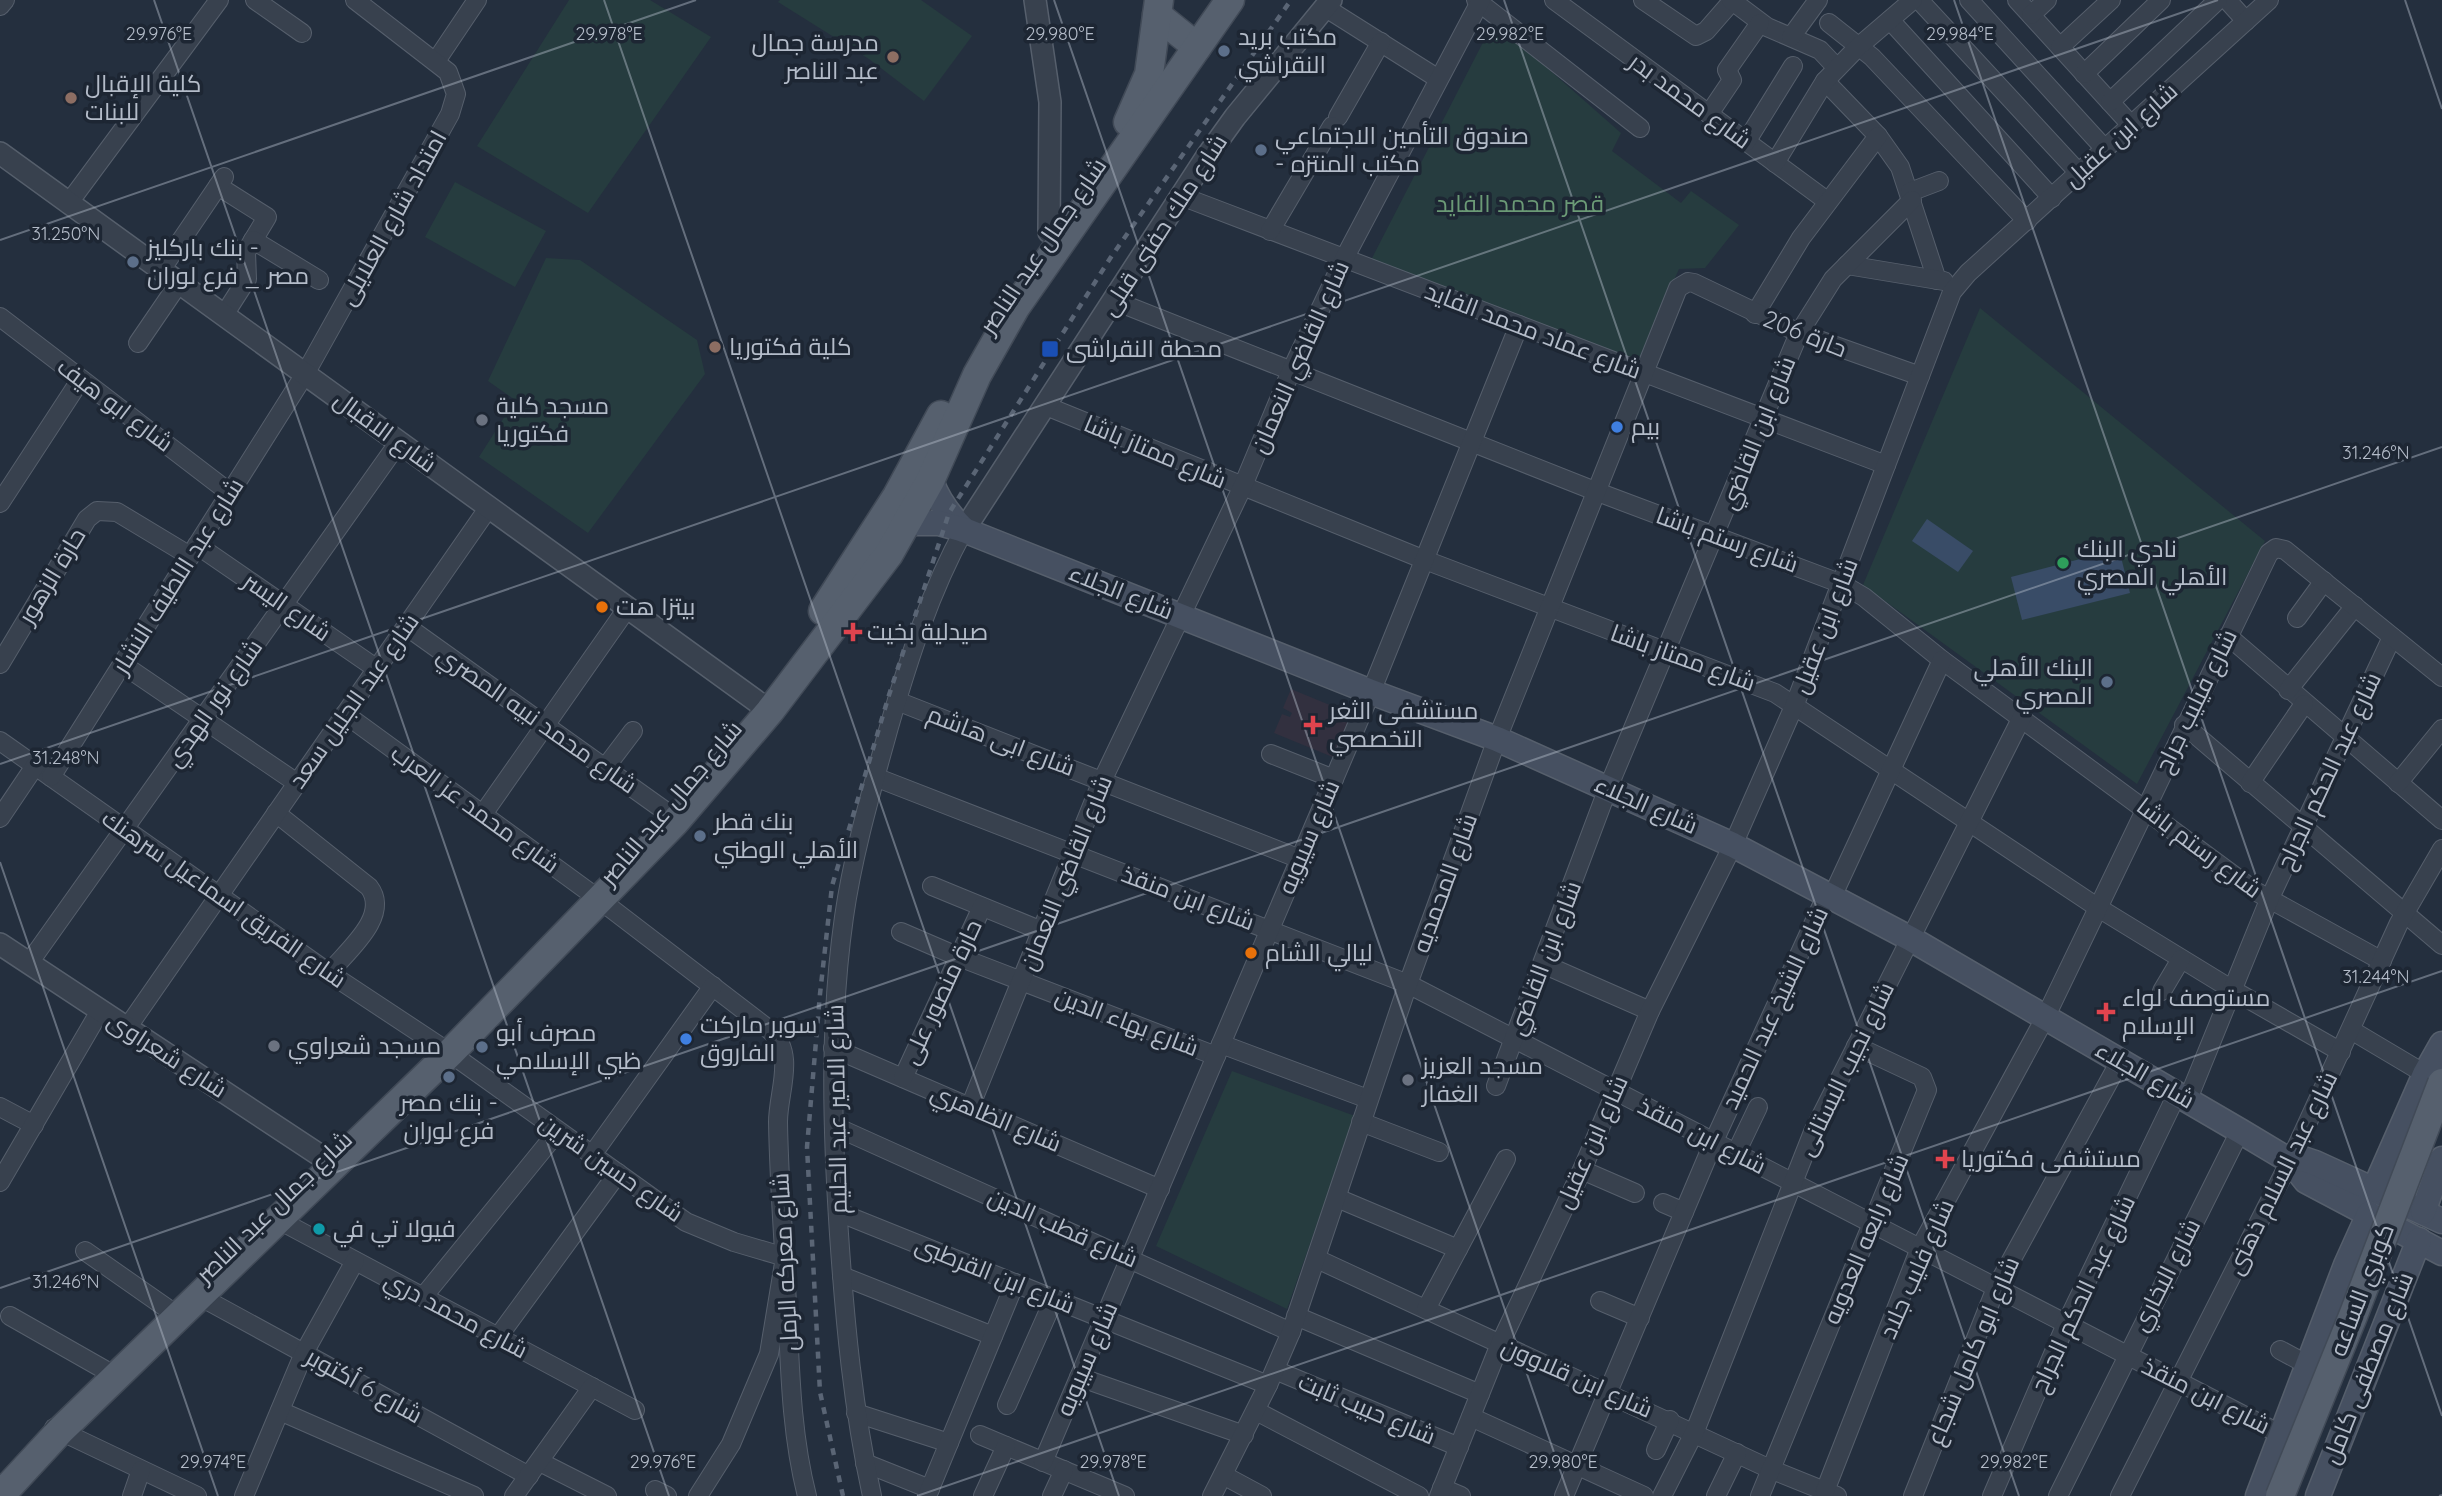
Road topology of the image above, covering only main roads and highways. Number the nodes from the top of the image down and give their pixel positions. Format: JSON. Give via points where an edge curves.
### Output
{"nodes":[{"id":1,"x":1230,"y":0,"type":"edge"},
{"id":2,"x":1158,"y":7,"type":"edge"},
{"id":3,"x":1197,"y":47,"type":"junction"},
{"id":4,"x":925,"y":448,"type":"junction"},
{"id":5,"x":930,"y":481,"type":"junction"},
{"id":6,"x":897,"y":518,"type":"junction"},
{"id":7,"x":964,"y":530,"type":"junction"},
{"id":8,"x":763,"y":706,"type":"junction"},
{"id":9,"x":596,"y":898,"type":"junction"},
{"id":10,"x":2442,"y":1044,"type":"edge"},
{"id":11,"x":2433,"y":1079,"type":"edge"},
{"id":12,"x":2442,"y":1129,"type":"edge"},
{"id":13,"x":2442,"y":1159,"type":"edge"},
{"id":14,"x":2290,"y":1161,"type":"junction"},
{"id":15,"x":329,"y":1162,"type":"junction"},
{"id":16,"x":2374,"y":1190,"type":"junction"},
{"id":17,"x":2369,"y":1214,"type":"junction"},
{"id":18,"x":2433,"y":1217,"type":"edge"},
{"id":19,"x":2419,"y":1240,"type":"junction"},
{"id":20,"x":2442,"y":1253,"type":"edge"},
{"id":21,"x":53,"y":1428,"type":"junction"},
{"id":22,"x":3,"y":1478,"type":"edge"},
{"id":23,"x":2258,"y":1496,"type":"edge"},
{"id":24,"x":2280,"y":1496,"type":"edge"},
{"id":25,"x":2299,"y":1496,"type":"edge"},
{"id":26,"x":2318,"y":1496,"type":"edge"}],
"edges":[{"from":1,"to":3,"type":"main road","name":"شارع جمال عبد الناصر"},
{"from":2,"to":3,"type":"main road"},
{"from":2,"to":4,"type":"main road","name":"شارع جمال عبد الناصر","via":[[1149,74],[1137,106],[1005,293]]},
{"from":3,"to":5,"type":"main road","name":"شارع جمال عبد الناصر","via":[[1015,308],[977,375]]},
{"from":4,"to":5,"type":"main road","name":"شارع الجلاء"},
{"from":4,"to":6,"type":"main road","name":"شارع جمال عبد الناصر"},
{"from":5,"to":6,"type":"main road","name":"شارع جمال عبد الناصر"},
{"from":5,"to":7,"type":"main road","name":"شارع الجلاء","via":[[940,502]]},
{"from":6,"to":7,"type":"main road","name":"شارع الجلاء"},
{"from":6,"to":8,"type":"main road","name":"شارع جمال عبد الناصر","via":[[806,636]]},
{"from":7,"to":14,"type":"main road","name":"شارع الجلاء","via":[[1497,739],[1733,845],[1911,939]]},
{"from":8,"to":9,"type":"main road","name":"شارع جمال عبد الناصر"},
{"from":8,"to":9,"type":"main road","name":"شارع جمال عبد الناصر","via":[[675,822]]},
{"from":9,"to":15,"type":"main road","name":"شارع جمال عبد الناصر"},
{"from":10,"to":11,"type":"main road"},
{"from":11,"to":16,"type":"main road"},
{"from":11,"to":24,"type":"main road","name":"كوبري الساعه","bridge":true,"via":[[2353,1316]]},
{"from":12,"to":25,"type":"main road","name":"كوبري الساعه"},
{"from":13,"to":18,"type":"main road"},
{"from":14,"to":16,"type":"main road","name":"شارع الجلاء","via":[[2309,1160]]},
{"from":14,"to":17,"type":"main road","name":"شارع الجلاء","via":[[2306,1181]]},
{"from":15,"to":21,"type":"main road","name":"شارع جمال عبد الناصر","via":[[199,1296]]},
{"from":15,"to":21,"type":"main road","name":"شارع جمال عبد الناصر","via":[[168,1309]]},
{"from":16,"to":18,"type":"main road","name":"شارع الجلاء"},
{"from":17,"to":19,"type":"main road","name":"شارع الجلاء"},
{"from":17,"to":23,"type":"main road"},
{"from":19,"to":20,"type":"main road","name":"شارع الجلاء"},
{"from":19,"to":26,"type":"main road","name":"شارع مصطفى كامل"},
{"from":21,"to":22,"type":"main road","name":"شارع جمال عبد الناصر"}]}
